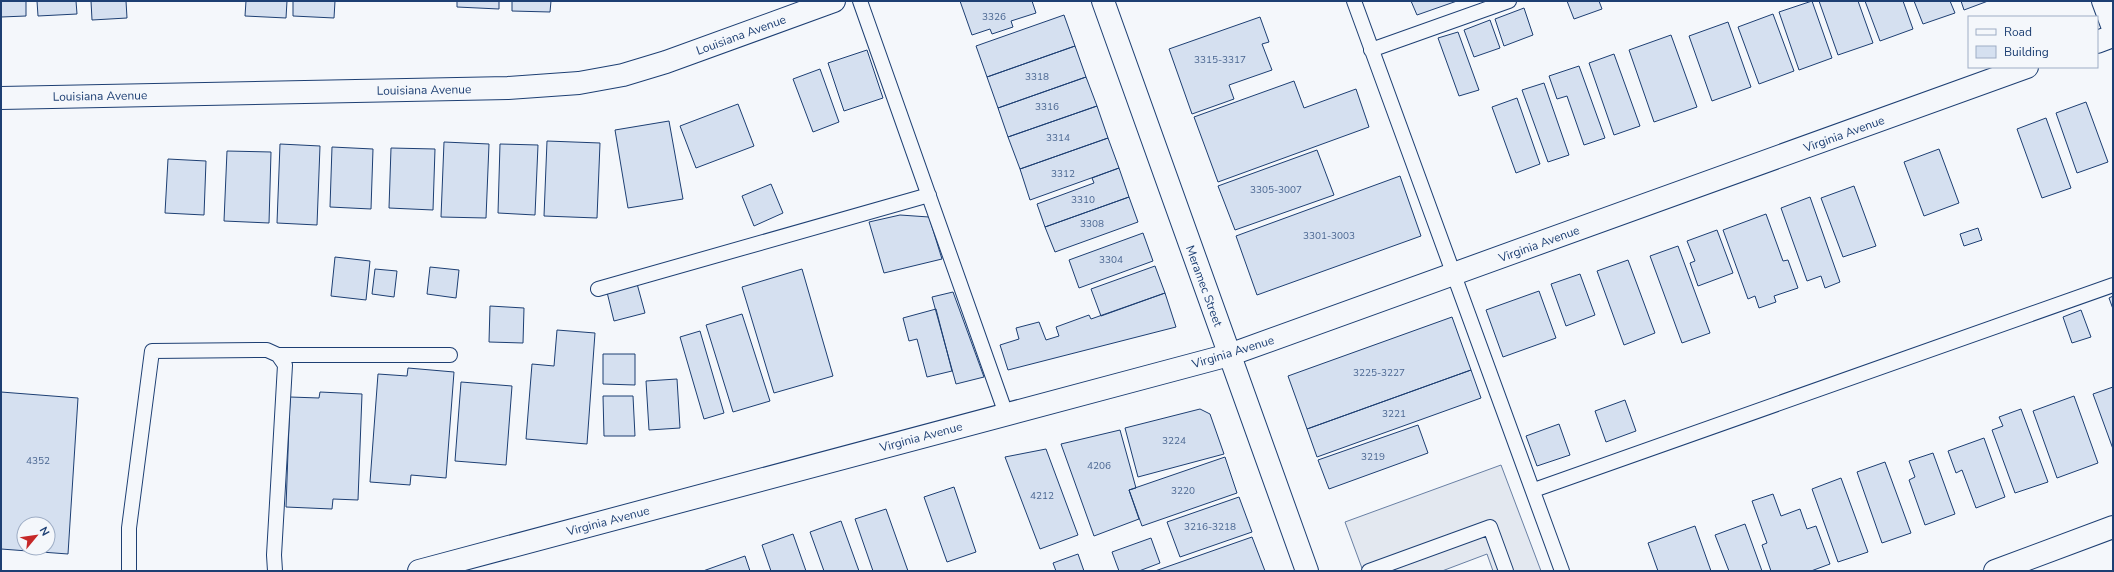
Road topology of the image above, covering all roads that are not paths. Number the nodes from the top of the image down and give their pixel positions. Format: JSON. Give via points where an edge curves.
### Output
{"nodes":[{"id":1,"x":834,"y":1,"type":"edge"},
{"id":2,"x":860,"y":1,"type":"edge"},
{"id":3,"x":1103,"y":1,"type":"edge"},
{"id":4,"x":1354,"y":1,"type":"edge"},
{"id":5,"x":1509,"y":1,"type":"edge"},
{"id":6,"x":2103,"y":1,"type":"edge"},
{"id":7,"x":2113,"y":28,"type":"edge"},
{"id":8,"x":2113,"y":36,"type":"edge"},
{"id":9,"x":2098,"y":42,"type":"edge"},
{"id":10,"x":1371,"y":50,"type":"junction"},
{"id":11,"x":2024,"y":68,"type":"edge"},
{"id":12,"x":1,"y":98,"type":"edge"},
{"id":13,"x":929,"y":195,"type":"junction"},
{"id":14,"x":1454,"y":275,"type":"junction"},
{"id":15,"x":2113,"y":285,"type":"edge"},
{"id":16,"x":598,"y":289,"type":"dead end"},
{"id":17,"x":278,"y":355,"type":"junction"},
{"id":18,"x":450,"y":355,"type":"dead end"},
{"id":19,"x":1229,"y":355,"type":"junction"},
{"id":20,"x":1006,"y":414,"type":"junction"},
{"id":21,"x":1534,"y":490,"type":"junction"},
{"id":22,"x":2113,"y":527,"type":"edge"},
{"id":23,"x":129,"y":571,"type":"edge"},
{"id":24,"x":275,"y":571,"type":"edge"},
{"id":25,"x":419,"y":571,"type":"edge"},
{"id":26,"x":1307,"y":571,"type":"edge"},
{"id":27,"x":1369,"y":571,"type":"edge"},
{"id":28,"x":1506,"y":571,"type":"edge"},
{"id":29,"x":1562,"y":571,"type":"edge"},
{"id":30,"x":1995,"y":571,"type":"edge"}],
"edges":[{"from":1,"to":12,"type":"street","name":"Louisiana Avenue","via":[[666,62],[623,75],[579,83],[508,88]]},
{"from":2,"to":13,"type":"lane"},
{"from":3,"to":19,"type":"street","name":"Meramec Street"},
{"from":4,"to":10,"type":"lane"},
{"from":5,"to":10,"type":"lane"},
{"from":6,"to":7,"type":"street"},
{"from":8,"to":9,"type":"street"},
{"from":10,"to":14,"type":"lane"},
{"from":11,"to":14,"type":"street","name":"Virginia Avenue"},
{"from":13,"to":16,"type":"lane"},
{"from":13,"to":20,"type":"lane"},
{"from":14,"to":19,"type":"street","name":"Virginia Avenue"},
{"from":14,"to":21,"type":"lane"},
{"from":15,"to":21,"type":"lane"},
{"from":17,"to":18,"type":"lane"},
{"from":17,"to":23,"type":"lane","via":[[267,350],[152,351],[129,528]]},
{"from":17,"to":24,"type":"lane","via":[[285,365]]},
{"from":19,"to":20,"type":"street","name":"Virginia Avenue"},
{"from":19,"to":26,"type":"street","name":"Meramec Street"},
{"from":20,"to":25,"type":"street","name":"Virginia Avenue"},
{"from":21,"to":29,"type":"lane"},
{"from":22,"to":30,"type":"street"},
{"from":27,"to":28,"type":"lane","via":[[1490,527]]}]}
